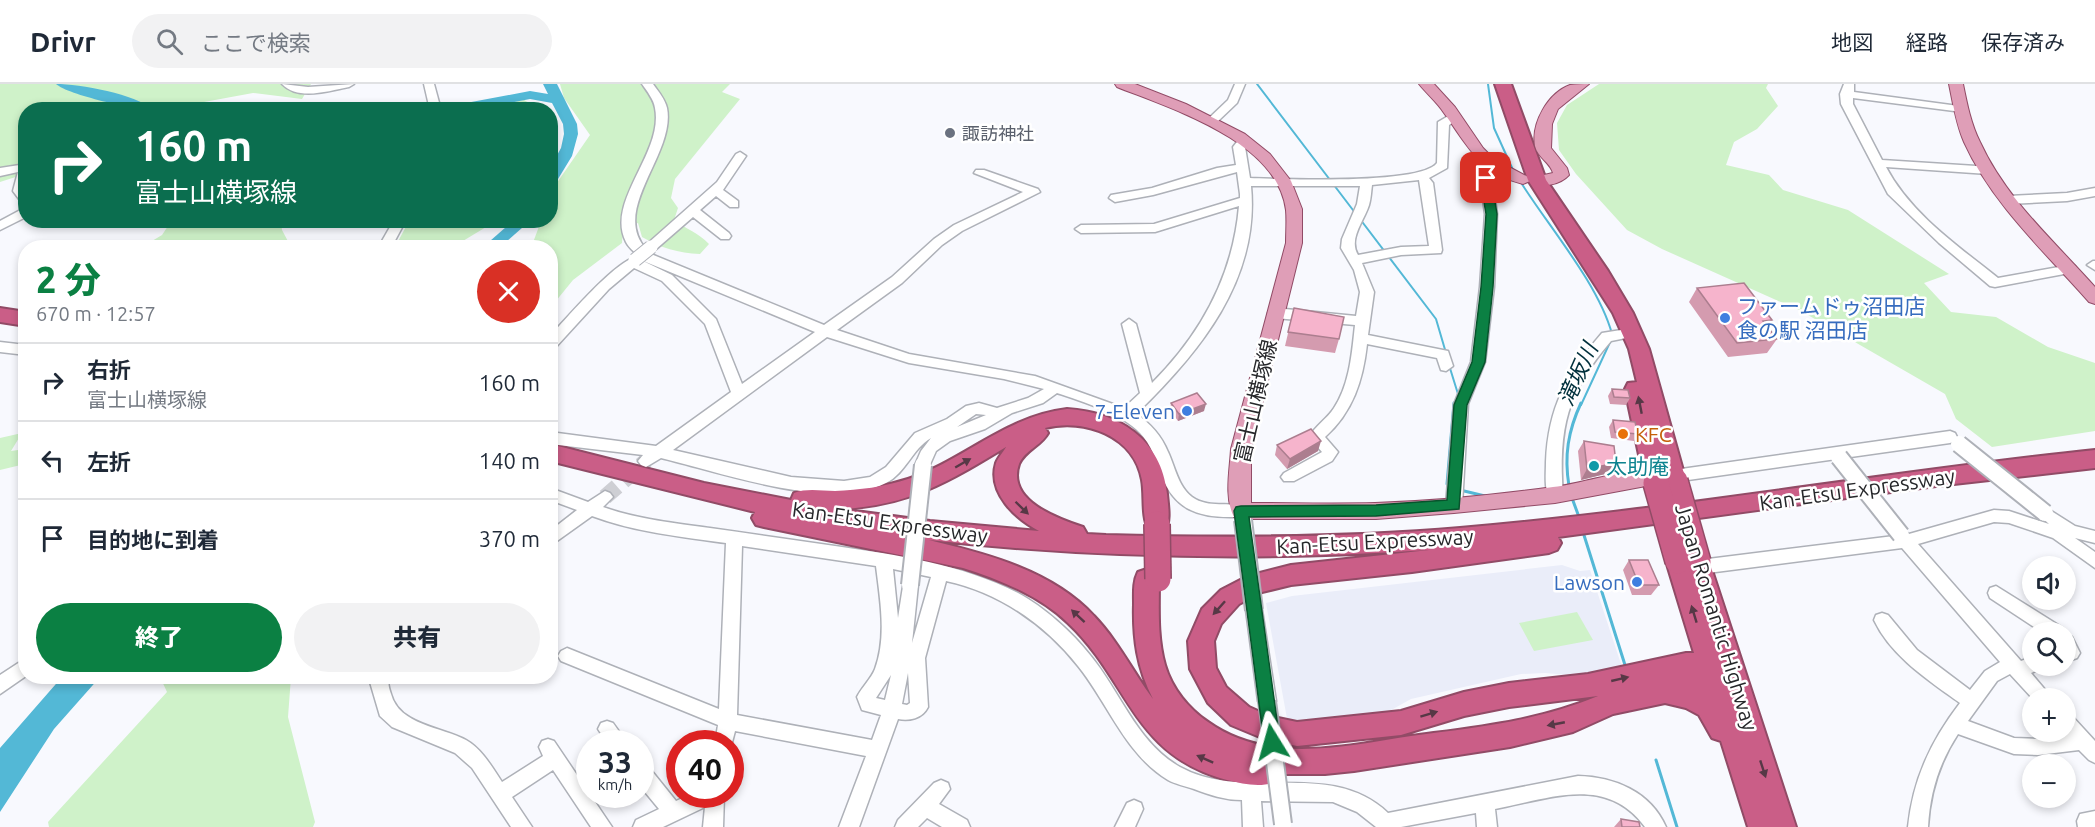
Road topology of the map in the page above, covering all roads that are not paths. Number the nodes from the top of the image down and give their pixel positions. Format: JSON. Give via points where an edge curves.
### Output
{"nodes":[{"id":1,"x":287,"y":84,"type":"edge"},
{"id":2,"x":349,"y":84,"type":"edge"},
{"id":3,"x":429,"y":84,"type":"edge"},
{"id":4,"x":647,"y":84,"type":"edge"},
{"id":5,"x":1122,"y":84,"type":"edge"},
{"id":6,"x":1240,"y":84,"type":"edge"},
{"id":7,"x":1426,"y":84,"type":"edge"},
{"id":8,"x":1497,"y":84,"type":"edge"},
{"id":9,"x":1503,"y":84,"type":"edge"},
{"id":10,"x":1582,"y":84,"type":"edge"},
{"id":11,"x":1956,"y":84,"type":"edge"},
{"id":12,"x":1847,"y":89,"type":"edge"},
{"id":13,"x":434,"y":102,"type":"edge"},
{"id":14,"x":1962,"y":109,"type":"junction"},
{"id":15,"x":1454,"y":117,"type":"junction"},
{"id":16,"x":1212,"y":121,"type":"junction"},
{"id":17,"x":1244,"y":140,"type":"junction"},
{"id":18,"x":740,"y":156,"type":"dead end"},
{"id":19,"x":1878,"y":163,"type":"junction"},
{"id":20,"x":18,"y":168,"type":"edge"},
{"id":21,"x":1242,"y":168,"type":"junction"},
{"id":22,"x":1498,"y":170,"type":"junction"},
{"id":23,"x":1988,"y":170,"type":"junction"},
{"id":24,"x":0,"y":172,"type":"edge"},
{"id":25,"x":980,"y":173,"type":"dead end"},
{"id":26,"x":1423,"y":177,"type":"junction"},
{"id":27,"x":1530,"y":179,"type":"junction"},
{"id":28,"x":1244,"y":182,"type":"junction"},
{"id":29,"x":1284,"y":182,"type":"junction"},
{"id":30,"x":1366,"y":182,"type":"junction"},
{"id":31,"x":716,"y":190,"type":"junction"},
{"id":32,"x":2095,"y":192,"type":"edge"},
{"id":33,"x":1115,"y":198,"type":"dead end"},
{"id":34,"x":1246,"y":200,"type":"junction"},
{"id":35,"x":2008,"y":200,"type":"junction"},
{"id":36,"x":734,"y":204,"type":"dead end"},
{"id":37,"x":693,"y":211,"type":"junction"},
{"id":38,"x":18,"y":216,"type":"edge"},
{"id":39,"x":0,"y":226,"type":"edge"},
{"id":40,"x":1081,"y":229,"type":"dead end"},
{"id":41,"x":725,"y":236,"type":"dead end"},
{"id":42,"x":1353,"y":260,"type":"junction"},
{"id":43,"x":634,"y":261,"type":"junction"},
{"id":44,"x":2070,"y":269,"type":"junction"},
{"id":45,"x":2095,"y":298,"type":"edge"},
{"id":46,"x":1275,"y":313,"type":"junction"},
{"id":47,"x":0,"y":315,"type":"edge"},
{"id":48,"x":18,"y":318,"type":"edge"},
{"id":49,"x":1362,"y":321,"type":"junction"},
{"id":50,"x":1129,"y":324,"type":"dead end"},
{"id":51,"x":0,"y":326,"type":"edge"},
{"id":52,"x":18,"y":328,"type":"edge"},
{"id":53,"x":827,"y":332,"type":"junction"},
{"id":54,"x":1621,"y":335,"type":"junction"},
{"id":55,"x":558,"y":336,"type":"edge"},
{"id":56,"x":1360,"y":338,"type":"junction"},
{"id":57,"x":0,"y":347,"type":"edge"},
{"id":58,"x":18,"y":349,"type":"edge"},
{"id":59,"x":1446,"y":366,"type":"dead end"},
{"id":60,"x":1053,"y":388,"type":"junction"},
{"id":61,"x":739,"y":394,"type":"junction"},
{"id":62,"x":1148,"y":395,"type":"junction"},
{"id":63,"x":998,"y":414,"type":"junction"},
{"id":64,"x":1126,"y":415,"type":"junction"},
{"id":65,"x":558,"y":439,"type":"edge"},
{"id":66,"x":558,"y":454,"type":"edge"},
{"id":67,"x":1837,"y":454,"type":"junction"},
{"id":68,"x":652,"y":456,"type":"junction"},
{"id":69,"x":2095,"y":459,"type":"edge"},
{"id":70,"x":599,"y":465,"type":"junction"},
{"id":71,"x":558,"y":467,"type":"edge"},
{"id":72,"x":2062,"y":468,"type":"junction"},
{"id":73,"x":2095,"y":471,"type":"edge"},
{"id":74,"x":1289,"y":477,"type":"dead end"},
{"id":75,"x":1665,"y":479,"type":"junction"},
{"id":76,"x":1566,"y":494,"type":"junction"},
{"id":77,"x":558,"y":497,"type":"edge"},
{"id":78,"x":605,"y":497,"type":"tunnel mouth"},
{"id":79,"x":1454,"y":505,"type":"junction"},
{"id":80,"x":591,"y":509,"type":"junction"},
{"id":81,"x":753,"y":515,"type":"junction"},
{"id":82,"x":1242,"y":516,"type":"junction"},
{"id":83,"x":1151,"y":524,"type":"junction"},
{"id":84,"x":2065,"y":532,"type":"junction"},
{"id":85,"x":558,"y":534,"type":"edge"},
{"id":86,"x":2095,"y":537,"type":"edge"},
{"id":87,"x":734,"y":538,"type":"junction"},
{"id":88,"x":1904,"y":538,"type":"junction"},
{"id":89,"x":1560,"y":541,"type":"junction"},
{"id":90,"x":1376,"y":543,"type":"junction"},
{"id":91,"x":884,"y":560,"type":"junction"},
{"id":92,"x":2095,"y":561,"type":"edge"},
{"id":93,"x":1692,"y":563,"type":"junction"},
{"id":94,"x":941,"y":571,"type":"junction"},
{"id":95,"x":1152,"y":579,"type":"junction"},
{"id":96,"x":1996,"y":593,"type":"dead end"},
{"id":97,"x":1882,"y":620,"type":"dead end"},
{"id":98,"x":2040,"y":622,"type":"edge"},
{"id":99,"x":567,"y":656,"type":"dead end"},
{"id":100,"x":2021,"y":666,"type":"edge"},
{"id":101,"x":18,"y":671,"type":"edge"},
{"id":102,"x":1719,"y":672,"type":"junction"},
{"id":103,"x":380,"y":684,"type":"edge"},
{"id":104,"x":0,"y":686,"type":"edge"},
{"id":105,"x":2036,"y":688,"type":"edge"},
{"id":106,"x":1666,"y":691,"type":"junction"},
{"id":107,"x":1971,"y":701,"type":"junction"},
{"id":108,"x":892,"y":710,"type":"junction"},
{"id":109,"x":728,"y":721,"type":"junction"},
{"id":110,"x":1401,"y":723,"type":"junction"},
{"id":111,"x":1954,"y":724,"type":"junction"},
{"id":112,"x":726,"y":730,"type":"edge"},
{"id":113,"x":2076,"y":733,"type":"edge"},
{"id":114,"x":2089,"y":747,"type":"edge"},
{"id":115,"x":878,"y":750,"type":"junction"},
{"id":116,"x":1344,"y":760,"type":"junction"},
{"id":117,"x":654,"y":788,"type":"edge"},
{"id":118,"x":941,"y":789,"type":"dead end"},
{"id":119,"x":1251,"y":792,"type":"junction"},
{"id":120,"x":500,"y":794,"type":"junction"},
{"id":121,"x":1485,"y":804,"type":"junction"},
{"id":122,"x":925,"y":807,"type":"junction"},
{"id":123,"x":681,"y":808,"type":"edge"},
{"id":124,"x":714,"y":808,"type":"edge"},
{"id":125,"x":1134,"y":809,"type":"dead end"},
{"id":126,"x":673,"y":812,"type":"junction"},
{"id":127,"x":1758,"y":816,"type":"edge"},
{"id":128,"x":2095,"y":820,"type":"edge"},
{"id":129,"x":1283,"y":825,"type":"edge"},
{"id":130,"x":1387,"y":826,"type":"edge"},
{"id":131,"x":522,"y":827,"type":"edge"},
{"id":132,"x":602,"y":827,"type":"edge"},
{"id":133,"x":643,"y":827,"type":"edge"},
{"id":134,"x":713,"y":827,"type":"edge"},
{"id":135,"x":849,"y":827,"type":"edge"},
{"id":136,"x":904,"y":827,"type":"edge"},
{"id":137,"x":960,"y":827,"type":"edge"},
{"id":138,"x":1125,"y":827,"type":"edge"},
{"id":139,"x":1253,"y":827,"type":"edge"},
{"id":140,"x":1487,"y":827,"type":"edge"},
{"id":141,"x":1656,"y":827,"type":"edge"},
{"id":142,"x":1782,"y":827,"type":"edge"},
{"id":143,"x":1918,"y":827,"type":"edge"},
{"id":144,"x":2088,"y":827,"type":"edge"}],
"edges":[{"from":1,"to":2,"type":"street","via":[[297,90]]},
{"from":3,"to":13,"type":"street"},
{"from":4,"to":53,"type":"street","via":[[659,103],[662,121],[651,158],[630,203],[628,221],[634,247],[646,257]]},
{"from":5,"to":16,"type":"main road","name":"富士山横塚線"},
{"from":6,"to":16,"type":"street","via":[[1233,100]]},
{"from":7,"to":15,"type":"main road","via":[[1441,97]]},
{"from":8,"to":27,"type":"highway","name":"Japan Romantic Highway","via":[[1503,129]]},
{"from":9,"to":27,"type":"highway","name":"Japan Romantic Highway"},
{"from":10,"to":27,"type":"main road","via":[[1553,104],[1546,117],[1543,146],[1561,175]]},
{"from":11,"to":14,"type":"main road"},
{"from":12,"to":14,"type":"street"},
{"from":12,"to":19,"type":"street","via":[[1847,104]]},
{"from":14,"to":23,"type":"main road","via":[[1971,141]]},
{"from":15,"to":22,"type":"main road","via":[[1478,154]]},
{"from":15,"to":26,"type":"street","via":[[1442,126],[1441,168]]},
{"from":16,"to":17,"type":"main road","name":"富士山横塚線"},
{"from":17,"to":21,"type":"street","via":[[1239,147]]},
{"from":17,"to":29,"type":"main road","name":"富士山横塚線"},
{"from":18,"to":31,"type":"street"},
{"from":19,"to":23,"type":"street"},
{"from":19,"to":44,"type":"street","via":[[1897,197],[1995,283]]},
{"from":20,"to":24,"type":"street"},
{"from":21,"to":28,"type":"street"},
{"from":21,"to":33,"type":"street"},
{"from":22,"to":27,"type":"main road"},
{"from":22,"to":79,"type":"street","via":[[1486,178],[1491,214],[1487,287],[1478,362],[1461,405]]},
{"from":23,"to":35,"type":"main road"},
{"from":25,"to":53,"type":"street","via":[[1034,192],[958,228]]},
{"from":26,"to":30,"type":"street"},
{"from":26,"to":42,"type":"street","via":[[1436,250],[1401,251]]},
{"from":27,"to":54,"type":"highway","name":"Japan Romantic Highway"},
{"from":27,"to":75,"type":"highway","name":"Japan Romantic Highway","via":[[1598,271],[1633,334],[1648,374]]},
{"from":28,"to":29,"type":"street"},
{"from":28,"to":34,"type":"street"},
{"from":29,"to":30,"type":"street"},
{"from":29,"to":46,"type":"main road","name":"富士山横塚線","via":[[1293,200],[1296,232]]},
{"from":30,"to":42,"type":"street","via":[[1363,204],[1348,240],[1347,249]]},
{"from":31,"to":36,"type":"street"},
{"from":31,"to":37,"type":"street"},
{"from":32,"to":35,"type":"street"},
{"from":34,"to":40,"type":"street","via":[[1155,228]]},
{"from":34,"to":62,"type":"street","via":[[1241,249],[1221,304],[1192,347]]},
{"from":35,"to":44,"type":"main road"},
{"from":37,"to":41,"type":"street"},
{"from":37,"to":43,"type":"street","bridge":true},
{"from":38,"to":39,"type":"street"},
{"from":42,"to":49,"type":"street","via":[[1367,292]]},
{"from":43,"to":55,"type":"street","via":[[604,286]]},
{"from":43,"to":61,"type":"street","via":[[667,278],[711,322]]},
{"from":44,"to":45,"type":"main road"},
{"from":46,"to":49,"type":"street"},
{"from":46,"to":82,"type":"main road","name":"富士山横塚線","via":[[1241,449]]},
{"from":47,"to":48,"type":"highway"},
{"from":49,"to":56,"type":"street"},
{"from":50,"to":62,"type":"street"},
{"from":51,"to":52,"type":"highway"},
{"from":53,"to":60,"type":"street","via":[[896,355],[1006,374]]},
{"from":53,"to":61,"type":"street"},
{"from":75,"to":54,"type":"highway","name":"Japan Romantic Highway","one_way":true},
{"from":54,"to":76,"type":"street","via":[[1607,336],[1573,381],[1564,401],[1552,463]]},
{"from":56,"to":59,"type":"street","via":[[1443,354]]},
{"from":56,"to":74,"type":"street","via":[[1353,386],[1328,429],[1316,437],[1331,452]]},
{"from":57,"to":58,"type":"street"},
{"from":60,"to":63,"type":"street","via":[[1043,398]]},
{"from":60,"to":64,"type":"street"},
{"from":61,"to":68,"type":"street"},
{"from":62,"to":64,"type":"street"},
{"from":63,"to":68,"type":"street","via":[[978,408],[971,410],[918,440],[885,477],[854,486],[804,484]]},
{"from":63,"to":108,"type":"street","bridge":true,"via":[[937,440],[926,454]]},
{"from":64,"to":82,"type":"street","via":[[1154,437],[1175,490],[1184,500],[1208,510]]},
{"from":65,"to":68,"type":"street"},
{"from":66,"to":70,"type":"highway","name":"Kan-Etsu Expressway"},
{"from":67,"to":75,"type":"street"},
{"from":67,"to":84,"type":"street","bridge":true,"via":[[1949,437]]},
{"from":67,"to":88,"type":"street","bridge":true},
{"from":69,"to":72,"type":"highway","name":"Kan-Etsu Expressway"},
{"from":70,"to":83,"type":"highway","one_way":true,"via":[[791,498],[856,499],[889,494],[927,481],[1030,425],[1078,417],[1117,429],[1140,450],[1154,480]]},
{"from":70,"to":90,"type":"highway","name":"Kan-Etsu Expressway","via":[[756,503],[981,535],[1139,547]]},
{"from":71,"to":81,"type":"highway","name":"Kan-Etsu Expressway"},
{"from":72,"to":73,"type":"highway","name":"Kan-Etsu Expressway"},
{"from":72,"to":89,"type":"highway","name":"Kan-Etsu Expressway"},
{"from":72,"to":90,"type":"highway","name":"Kan-Etsu Expressway","via":[[1560,528]]},
{"from":75,"to":76,"type":"main road","via":[[1632,480]]},
{"from":75,"to":93,"type":"highway","name":"Japan Romantic Highway","bridge":true},
{"from":76,"to":79,"type":"main road"},
{"from":77,"to":80,"type":"street"},
{"from":78,"to":80,"type":"street"},
{"from":79,"to":82,"type":"main road"},
{"from":80,"to":85,"type":"street"},
{"from":80,"to":87,"type":"street","via":[[657,526]]},
{"from":81,"to":89,"type":"highway","name":"Kan-Etsu Expressway","via":[[959,546],[1139,559],[1307,558]]},
{"from":116,"to":81,"type":"highway","one_way":true,"via":[[1306,770],[1265,773],[1207,761],[1163,732],[1139,703],[1099,639],[1070,609],[1040,589],[964,559]]},
{"from":82,"to":129,"type":"street","bridge":true},
{"from":83,"to":90,"type":"highway","one_way":true,"via":[[1137,465],[1124,447],[1105,434],[1071,425],[1047,429],[1028,438],[1013,453],[1006,471],[1014,500],[1042,523],[1071,533],[1133,540]]},
{"from":83,"to":95,"type":"highway","bridge":true},
{"from":84,"to":86,"type":"street"},
{"from":84,"to":88,"type":"street","via":[[1994,516]]},
{"from":84,"to":92,"type":"street","via":[[2068,542]]},
{"from":87,"to":91,"type":"street"},
{"from":87,"to":109,"type":"street"},
{"from":88,"to":93,"type":"street"},
{"from":88,"to":100,"type":"street"},
{"from":89,"to":110,"type":"highway","one_way":true,"via":[[1272,578],[1230,597],[1211,617],[1201,641],[1203,669],[1217,694],[1240,716],[1267,728],[1297,734]]},
{"from":91,"to":94,"type":"street"},
{"from":91,"to":108,"type":"street","via":[[889,634],[886,660],[866,701],[872,707]]},
{"from":93,"to":102,"type":"highway","name":"Japan Romantic Highway"},
{"from":94,"to":108,"type":"street","via":[[916,658],[919,707],[912,713]]},
{"from":94,"to":119,"type":"street","via":[[996,590],[1035,613],[1084,660],[1135,737],[1175,774],[1210,787]]},
{"from":95,"to":110,"type":"highway","via":[[1170,678],[1187,705],[1215,729],[1262,749],[1300,752],[1358,744]]},
{"from":95,"to":116,"type":"highway","via":[[1147,632],[1151,661],[1167,696],[1186,721],[1212,741],[1264,761],[1301,764]]},
{"from":96,"to":98,"type":"street"},
{"from":97,"to":107,"type":"street","via":[[1907,653]]},
{"from":99,"to":109,"type":"street"},
{"from":100,"to":105,"type":"street"},
{"from":100,"to":107,"type":"street","via":[[1991,676]]},
{"from":101,"to":104,"type":"street"},
{"from":102,"to":106,"type":"highway"},
{"from":110,"to":102,"type":"highway","one_way":true,"via":[[1464,704],[1588,686],[1686,664]]},
{"from":102,"to":127,"type":"highway","name":"Japan Romantic Highway"},
{"from":102,"to":142,"type":"highway","name":"Japan Romantic Highway","one_way":true},
{"from":103,"to":120,"type":"street","via":[[386,710],[398,721],[461,747],[478,762]]},
{"from":106,"to":116,"type":"highway","one_way":true,"via":[[1611,703],[1568,721]]},
{"from":106,"to":127,"type":"highway","via":[[1698,699],[1714,712],[1742,786]]},
{"from":107,"to":111,"type":"street"},
{"from":108,"to":115,"type":"street"},
{"from":109,"to":112,"type":"street"},
{"from":109,"to":115,"type":"street"},
{"from":111,"to":114,"type":"street","via":[[2014,746]]},
{"from":111,"to":143,"type":"street","via":[[1929,767]]},
{"from":113,"to":114,"type":"street"},
{"from":115,"to":135,"type":"street"},
{"from":117,"to":126,"type":"street"},
{"from":118,"to":122,"type":"street"},
{"from":119,"to":130,"type":"street","via":[[1333,793],[1368,809]]},
{"from":119,"to":139,"type":"street"},
{"from":120,"to":131,"type":"street"},
{"from":120,"to":132,"type":"street","via":[[552,753]]},
{"from":121,"to":130,"type":"street","via":[[1395,819]]},
{"from":121,"to":140,"type":"street"},
{"from":121,"to":141,"type":"street","via":[[1599,784],[1630,798]]},
{"from":122,"to":136,"type":"street"},
{"from":122,"to":137,"type":"street"},
{"from":123,"to":126,"type":"street"},
{"from":124,"to":134,"type":"street"},
{"from":125,"to":138,"type":"street"},
{"from":126,"to":133,"type":"street"},
{"from":128,"to":144,"type":"street","via":[[2087,821]]}]}
